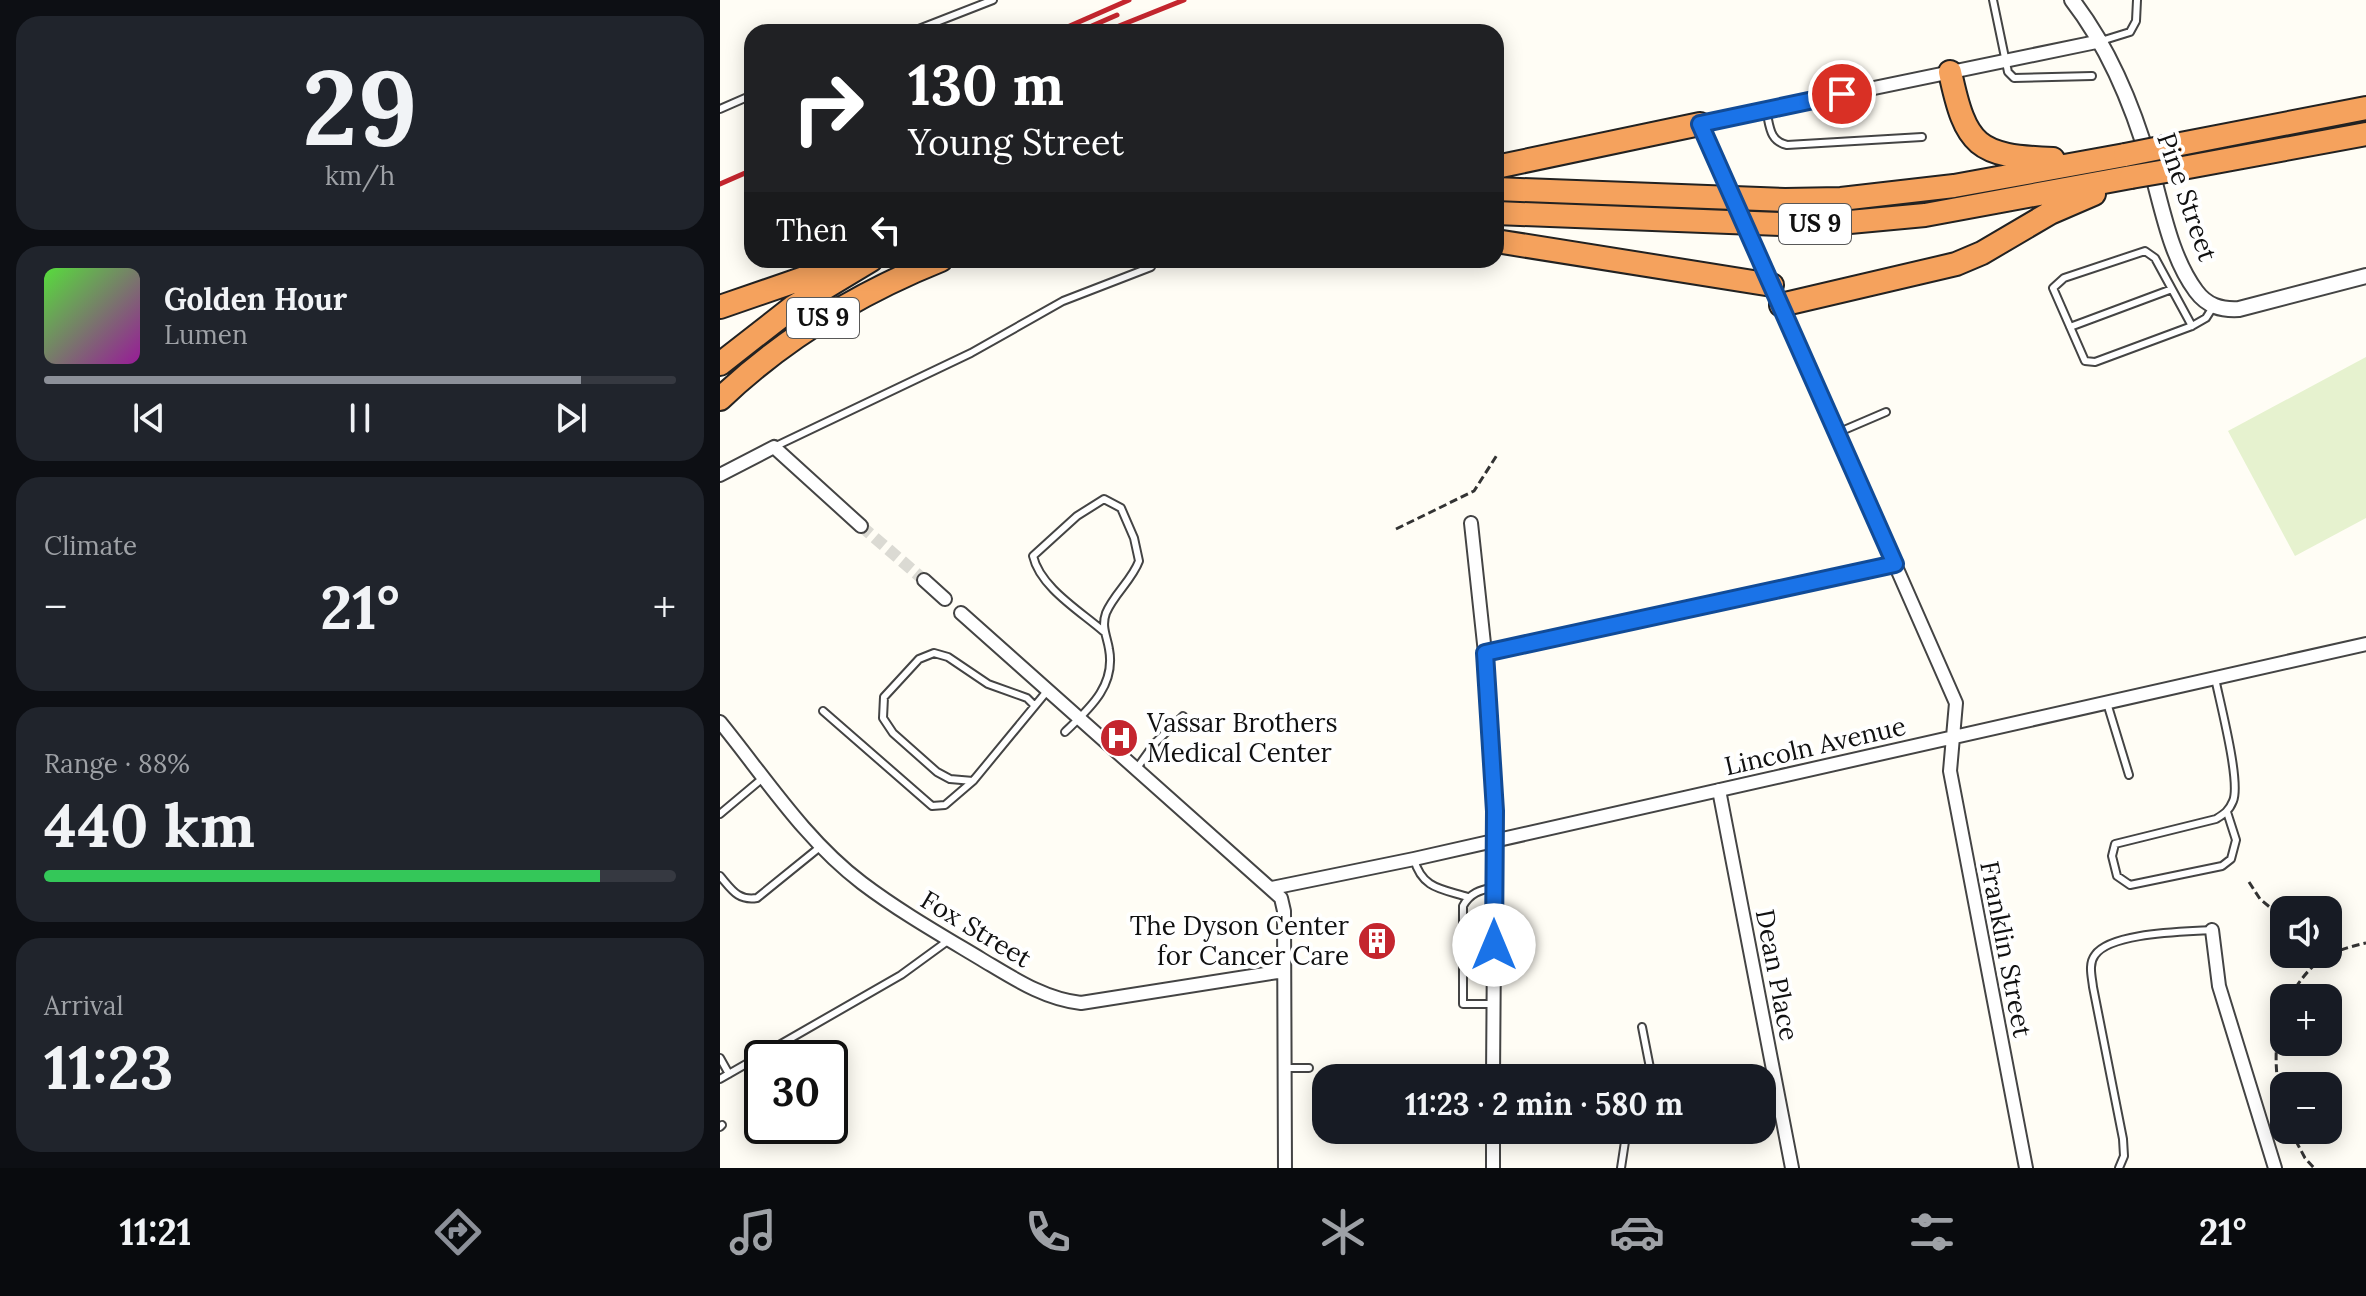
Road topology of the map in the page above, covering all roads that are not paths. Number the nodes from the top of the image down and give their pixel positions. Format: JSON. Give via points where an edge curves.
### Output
{"nodes":[{"id":1,"x":993,"y":0,"type":"edge"},
{"id":2,"x":1993,"y":0,"type":"edge"},
{"id":3,"x":2072,"y":0,"type":"edge"},
{"id":4,"x":2137,"y":0,"type":"edge"},
{"id":5,"x":932,"y":24,"type":"edge"},
{"id":6,"x":2101,"y":41,"type":"junction"},
{"id":7,"x":2005,"y":60,"type":"junction"},
{"id":8,"x":1950,"y":72,"type":"junction"},
{"id":9,"x":2092,"y":76,"type":"dead end"},
{"id":10,"x":744,"y":98,"type":"edge"},
{"id":11,"x":2366,"y":108,"type":"edge"},
{"id":12,"x":720,"y":109,"type":"edge"},
{"id":13,"x":1766,"y":110,"type":"junction"},
{"id":14,"x":1700,"y":124,"type":"junction"},
{"id":15,"x":2366,"y":134,"type":"edge"},
{"id":16,"x":1922,"y":137,"type":"dead end"},
{"id":17,"x":2117,"y":156,"type":"junction"},
{"id":18,"x":1504,"y":165,"type":"edge"},
{"id":19,"x":2131,"y":177,"type":"junction"},
{"id":20,"x":1504,"y":189,"type":"edge"},
{"id":21,"x":1504,"y":213,"type":"edge"},
{"id":22,"x":1504,"y":242,"type":"edge"},
{"id":23,"x":832,"y":268,"type":"edge"},
{"id":24,"x":858,"y":268,"type":"edge"},
{"id":25,"x":922,"y":268,"type":"edge"},
{"id":26,"x":1148,"y":268,"type":"edge"},
{"id":27,"x":2366,"y":276,"type":"edge"},
{"id":28,"x":1772,"y":286,"type":"junction"},
{"id":29,"x":2172,"y":289,"type":"junction"},
{"id":30,"x":2213,"y":306,"type":"junction"},
{"id":31,"x":720,"y":307,"type":"edge"},
{"id":32,"x":2192,"y":326,"type":"junction"},
{"id":33,"x":2070,"y":327,"type":"junction"},
{"id":34,"x":720,"y":364,"type":"edge"},
{"id":35,"x":720,"y":399,"type":"edge"},
{"id":36,"x":1886,"y":412,"type":"dead end"},
{"id":37,"x":1837,"y":433,"type":"junction"},
{"id":38,"x":774,"y":447,"type":"junction"},
{"id":39,"x":720,"y":475,"type":"edge"},
{"id":40,"x":1471,"y":523,"type":"dead end"},
{"id":41,"x":861,"y":526,"type":"tunnel mouth"},
{"id":42,"x":1895,"y":564,"type":"junction"},
{"id":43,"x":924,"y":580,"type":"tunnel mouth"},
{"id":44,"x":945,"y":599,"type":"dead end"},
{"id":45,"x":961,"y":613,"type":"dead end"},
{"id":46,"x":1103,"y":631,"type":"junction"},
{"id":47,"x":2366,"y":644,"type":"edge"},
{"id":48,"x":1485,"y":653,"type":"junction"},
{"id":49,"x":2215,"y":678,"type":"junction"},
{"id":50,"x":1048,"y":690,"type":"junction"},
{"id":51,"x":2107,"y":703,"type":"junction"},
{"id":52,"x":1034,"y":705,"type":"junction"},
{"id":53,"x":823,"y":711,"type":"dead end"},
{"id":54,"x":1183,"y":716,"type":"dead end"},
{"id":55,"x":1079,"y":718,"type":"junction"},
{"id":56,"x":720,"y":722,"type":"edge"},
{"id":57,"x":1065,"y":732,"type":"dead end"},
{"id":58,"x":1955,"y":738,"type":"junction"},
{"id":59,"x":1137,"y":768,"type":"junction"},
{"id":60,"x":2129,"y":775,"type":"dead end"},
{"id":61,"x":764,"y":777,"type":"junction"},
{"id":62,"x":973,"y":781,"type":"junction"},
{"id":63,"x":1719,"y":790,"type":"junction"},
{"id":64,"x":2227,"y":812,"type":"junction"},
{"id":65,"x":720,"y":814,"type":"edge"},
{"id":66,"x":1494,"y":841,"type":"junction"},
{"id":67,"x":821,"y":846,"type":"junction"},
{"id":68,"x":1414,"y":859,"type":"junction"},
{"id":69,"x":720,"y":876,"type":"edge"},
{"id":70,"x":1494,"y":887,"type":"junction"},
{"id":71,"x":1272,"y":888,"type":"junction"},
{"id":72,"x":1468,"y":897,"type":"junction"},
{"id":73,"x":2212,"y":930,"type":"joint"},
{"id":74,"x":949,"y":940,"type":"junction"},
{"id":75,"x":1284,"y":971,"type":"junction"},
{"id":76,"x":1463,"y":1004,"type":"junction"},
{"id":77,"x":1494,"y":1004,"type":"junction"},
{"id":78,"x":1463,"y":1015,"type":"dead end"},
{"id":79,"x":1642,"y":1027,"type":"dead end"},
{"id":80,"x":720,"y":1058,"type":"edge"},
{"id":81,"x":1493,"y":1064,"type":"edge"},
{"id":82,"x":1649,"y":1064,"type":"edge"},
{"id":83,"x":1285,"y":1068,"type":"junction"},
{"id":84,"x":1309,"y":1068,"type":"dead end"},
{"id":85,"x":729,"y":1074,"type":"junction"},
{"id":86,"x":720,"y":1079,"type":"edge"},
{"id":87,"x":1780,"y":1108,"type":"junction"},
{"id":88,"x":1776,"y":1109,"type":"edge"},
{"id":89,"x":1493,"y":1144,"type":"edge"},
{"id":90,"x":1625,"y":1144,"type":"edge"},
{"id":91,"x":1285,"y":1168,"type":"edge"},
{"id":92,"x":1493,"y":1168,"type":"edge"},
{"id":93,"x":1621,"y":1168,"type":"edge"},
{"id":94,"x":1792,"y":1168,"type":"edge"},
{"id":95,"x":2026,"y":1168,"type":"edge"},
{"id":96,"x":2119,"y":1168,"type":"edge"},
{"id":97,"x":2275,"y":1168,"type":"edge"}],
"edges":[{"from":1,"to":5,"type":"lane"},
{"from":2,"to":7,"type":"lane"},
{"from":3,"to":6,"type":"street","name":"Pine Street"},
{"from":4,"to":6,"type":"lane","via":[[2134,27]]},
{"from":6,"to":7,"type":"street"},
{"from":6,"to":30,"type":"street","name":"Pine Street","via":[[2140,131],[2184,268],[2199,295]]},
{"from":7,"to":8,"type":"street"},
{"from":7,"to":9,"type":"lane","via":[[2014,78]]},
{"from":8,"to":13,"type":"street"},
{"from":8,"to":17,"type":"highway","via":[[1961,118],[1987,150],[2021,158]]},
{"from":10,"to":12,"type":"lane"},
{"from":11,"to":17,"type":"highway","number":"US 9","bridge":true},
{"from":13,"to":14,"type":"street"},
{"from":13,"to":16,"type":"lane","via":[[1772,136],[1787,145]]},
{"from":14,"to":18,"type":"highway"},
{"from":14,"to":28,"type":"street","name":"Franklin Street","bridge":true},
{"from":15,"to":19,"type":"highway","number":"US 9","bridge":true},
{"from":17,"to":20,"type":"highway","number":"US 9","via":[[1925,191],[1841,199]]},
{"from":19,"to":21,"type":"highway","number":"US 9","via":[[1868,221],[1783,224]]},
{"from":19,"to":28,"type":"highway","via":[[1956,264]]},
{"from":22,"to":28,"type":"highway"},
{"from":23,"to":31,"type":"highway"},
{"from":24,"to":34,"type":"highway","number":"US 9","via":[[793,307]]},
{"from":25,"to":35,"type":"highway","number":"US 9","via":[[822,319]]},
{"from":26,"to":38,"type":"lane","via":[[1063,301],[980,348]]},
{"from":27,"to":30,"type":"street","via":[[2249,308]]},
{"from":28,"to":37,"type":"street","name":"Franklin Street"},
{"from":29,"to":32,"type":"lane"},
{"from":29,"to":33,"type":"lane"},
{"from":29,"to":33,"type":"lane","via":[[2155,258],[2145,251],[2064,278],[2053,288]]},
{"from":30,"to":32,"type":"lane"},
{"from":32,"to":33,"type":"lane","via":[[2095,362],[2085,361]]},
{"from":36,"to":37,"type":"lane"},
{"from":37,"to":42,"type":"street","name":"Franklin Street"},
{"from":38,"to":39,"type":"street"},
{"from":38,"to":41,"type":"street"},
{"from":40,"to":48,"type":"street"},
{"from":42,"to":48,"type":"street"},
{"from":42,"to":58,"type":"street","name":"Franklin Street","via":[[1956,703]]},
{"from":43,"to":44,"type":"street"},
{"from":45,"to":50,"type":"street"},
{"from":46,"to":46,"type":"lane","via":[[1105,614],[1139,561],[1121,508],[1104,499],[1033,556],[1055,590]]},
{"from":46,"to":55,"type":"lane","via":[[1111,674]]},
{"from":47,"to":49,"type":"street","name":"Lincoln Avenue"},
{"from":48,"to":66,"type":"street"},
{"from":49,"to":51,"type":"street","name":"Lincoln Avenue"},
{"from":49,"to":64,"type":"lane","via":[[2235,787]]},
{"from":50,"to":52,"type":"lane"},
{"from":50,"to":55,"type":"street"},
{"from":51,"to":58,"type":"street","name":"Lincoln Avenue"},
{"from":51,"to":60,"type":"lane"},
{"from":52,"to":62,"type":"lane"},
{"from":52,"to":62,"type":"lane","via":[[934,653],[919,659],[884,697],[883,718],[893,733],[937,772]]},
{"from":53,"to":62,"type":"lane","via":[[932,806],[945,805]]},
{"from":54,"to":59,"type":"lane"},
{"from":55,"to":57,"type":"lane"},
{"from":55,"to":59,"type":"street"},
{"from":56,"to":61,"type":"street","name":"Fox Street"},
{"from":58,"to":63,"type":"street","name":"Lincoln Avenue"},
{"from":58,"to":95,"type":"street","name":"Franklin Street","via":[[1950,771]]},
{"from":59,"to":71,"type":"street"},
{"from":61,"to":65,"type":"lane"},
{"from":61,"to":67,"type":"street","name":"Fox Street"},
{"from":63,"to":66,"type":"street","name":"Lincoln Avenue"},
{"from":63,"to":87,"type":"street","name":"Dean Place"},
{"from":64,"to":64,"type":"lane","via":[[2115,844],[2117,876],[2130,885],[2222,866],[2231,859],[2236,840]]},
{"from":66,"to":68,"type":"street","name":"Lincoln Avenue"},
{"from":66,"to":70,"type":"street"},
{"from":67,"to":69,"type":"lane","via":[[757,898],[736,896]]},
{"from":67,"to":74,"type":"street","name":"Fox Street","via":[[861,882]]},
{"from":68,"to":71,"type":"street","name":"Lincoln Avenue"},
{"from":68,"to":72,"type":"lane","via":[[1417,872],[1430,886]]},
{"from":70,"to":72,"type":"lane"},
{"from":70,"to":77,"type":"street"},
{"from":71,"to":75,"type":"street","via":[[1284,911]]},
{"from":72,"to":76,"type":"lane","via":[[1463,906]]},
{"from":73,"to":96,"type":"lane","via":[[2130,938],[2095,954],[2093,987],[2123,1139]]},
{"from":73,"to":97,"type":"street","via":[[2219,986]]},
{"from":74,"to":75,"type":"street","name":"Fox Street","via":[[1061,1001]]},
{"from":74,"to":85,"type":"lane","via":[[901,975]]},
{"from":75,"to":83,"type":"street"},
{"from":76,"to":77,"type":"lane"},
{"from":76,"to":78,"type":"lane"},
{"from":77,"to":81,"type":"street"},
{"from":79,"to":82,"type":"lane"},
{"from":80,"to":85,"type":"lane"},
{"from":83,"to":84,"type":"lane"},
{"from":83,"to":91,"type":"street"},
{"from":85,"to":86,"type":"lane"},
{"from":87,"to":88,"type":"lane"},
{"from":87,"to":94,"type":"street","name":"Dean Place"},
{"from":89,"to":92,"type":"street"},
{"from":90,"to":93,"type":"lane"}]}
